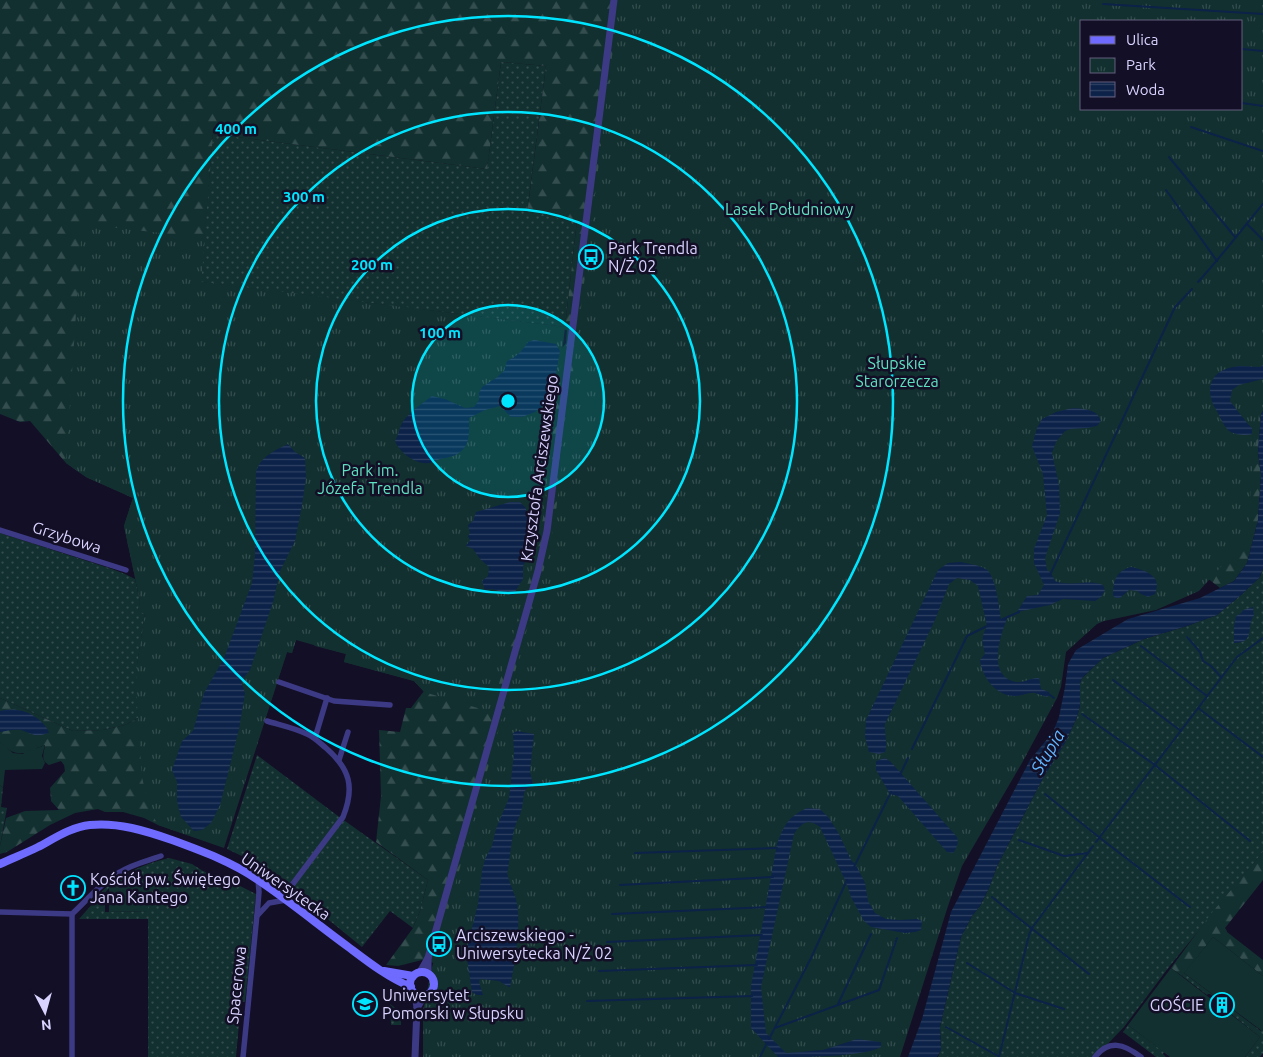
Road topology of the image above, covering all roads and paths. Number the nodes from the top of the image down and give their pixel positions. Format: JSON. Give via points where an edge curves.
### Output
{"nodes":[{"id":1,"x":614,"y":0,"type":"edge"},
{"id":2,"x":0,"y":530,"type":"edge"},
{"id":3,"x":126,"y":570,"type":"dead end"},
{"id":4,"x":279,"y":682,"type":"dead end"},
{"id":5,"x":327,"y":698,"type":"junction"},
{"id":6,"x":390,"y":705,"type":"dead end"},
{"id":7,"x":267,"y":721,"type":"dead end"},
{"id":8,"x":348,"y":732,"type":"dead end"},
{"id":9,"x":315,"y":738,"type":"junction"},
{"id":10,"x":339,"y":760,"type":"junction"},
{"id":11,"x":161,"y":856,"type":"dead end"},
{"id":12,"x":0,"y":864,"type":"edge"},
{"id":13,"x":258,"y":879,"type":"junction"},
{"id":14,"x":284,"y":899,"type":"junction"},
{"id":15,"x":0,"y":912,"type":"edge"},
{"id":16,"x":72,"y":914,"type":"junction"},
{"id":17,"x":257,"y":916,"type":"junction"},
{"id":18,"x":382,"y":971,"type":"junction"},
{"id":19,"x":420,"y":974,"type":"junction"},
{"id":20,"x":413,"y":990,"type":"junction"},
{"id":21,"x":425,"y":995,"type":"junction"},
{"id":22,"x":417,"y":1008,"type":"junction"},
{"id":23,"x":72,"y":1057,"type":"edge"},
{"id":24,"x":243,"y":1057,"type":"edge"},
{"id":25,"x":416,"y":1057,"type":"edge"},
{"id":26,"x":1095,"y":1057,"type":"edge"},
{"id":27,"x":1140,"y":1057,"type":"edge"}],
"edges":[{"from":1,"to":19,"type":"street","name":"Krzysztofa Arciszewskiego","via":[[547,531],[428,958]]},
{"from":2,"to":3,"type":"street","name":"Grzybowa"},
{"from":4,"to":5,"type":"street"},
{"from":5,"to":6,"type":"street","via":[[339,702]]},
{"from":5,"to":9,"type":"street"},
{"from":7,"to":9,"type":"street"},
{"from":8,"to":10,"type":"street"},
{"from":9,"to":10,"type":"street"},
{"from":10,"to":14,"type":"street","via":[[350,791],[343,816]]},
{"from":11,"to":16,"type":"street","via":[[121,871]]},
{"from":12,"to":13,"type":"main road","name":"Uniwersytecka","via":[[67,831],[106,824],[143,830],[222,859]]},
{"from":13,"to":14,"type":"main road","name":"Uniwersytecka"},
{"from":13,"to":17,"type":"street","name":"Spacerowa"},
{"from":14,"to":17,"type":"street","via":[[269,903]]},
{"from":14,"to":18,"type":"main road","name":"Uniwersytecka"},
{"from":15,"to":16,"type":"street"},
{"from":16,"to":23,"type":"street"},
{"from":17,"to":24,"type":"street","name":"Spacerowa"},
{"from":18,"to":19,"type":"main road","name":"Uniwersytecka"},
{"from":18,"to":20,"type":"main road","name":"Uniwersytecka"},
{"from":19,"to":20,"type":"main road","via":[[411,979]]},
{"from":19,"to":21,"type":"main road","via":[[431,976],[434,983],[432,991]]},
{"from":20,"to":21,"type":"main road","via":[[418,995]]},
{"from":20,"to":22,"type":"street"},
{"from":21,"to":22,"type":"street"},
{"from":22,"to":25,"type":"street"},
{"from":26,"to":27,"type":"street","via":[[1106,1046],[1114,1045]]}]}
